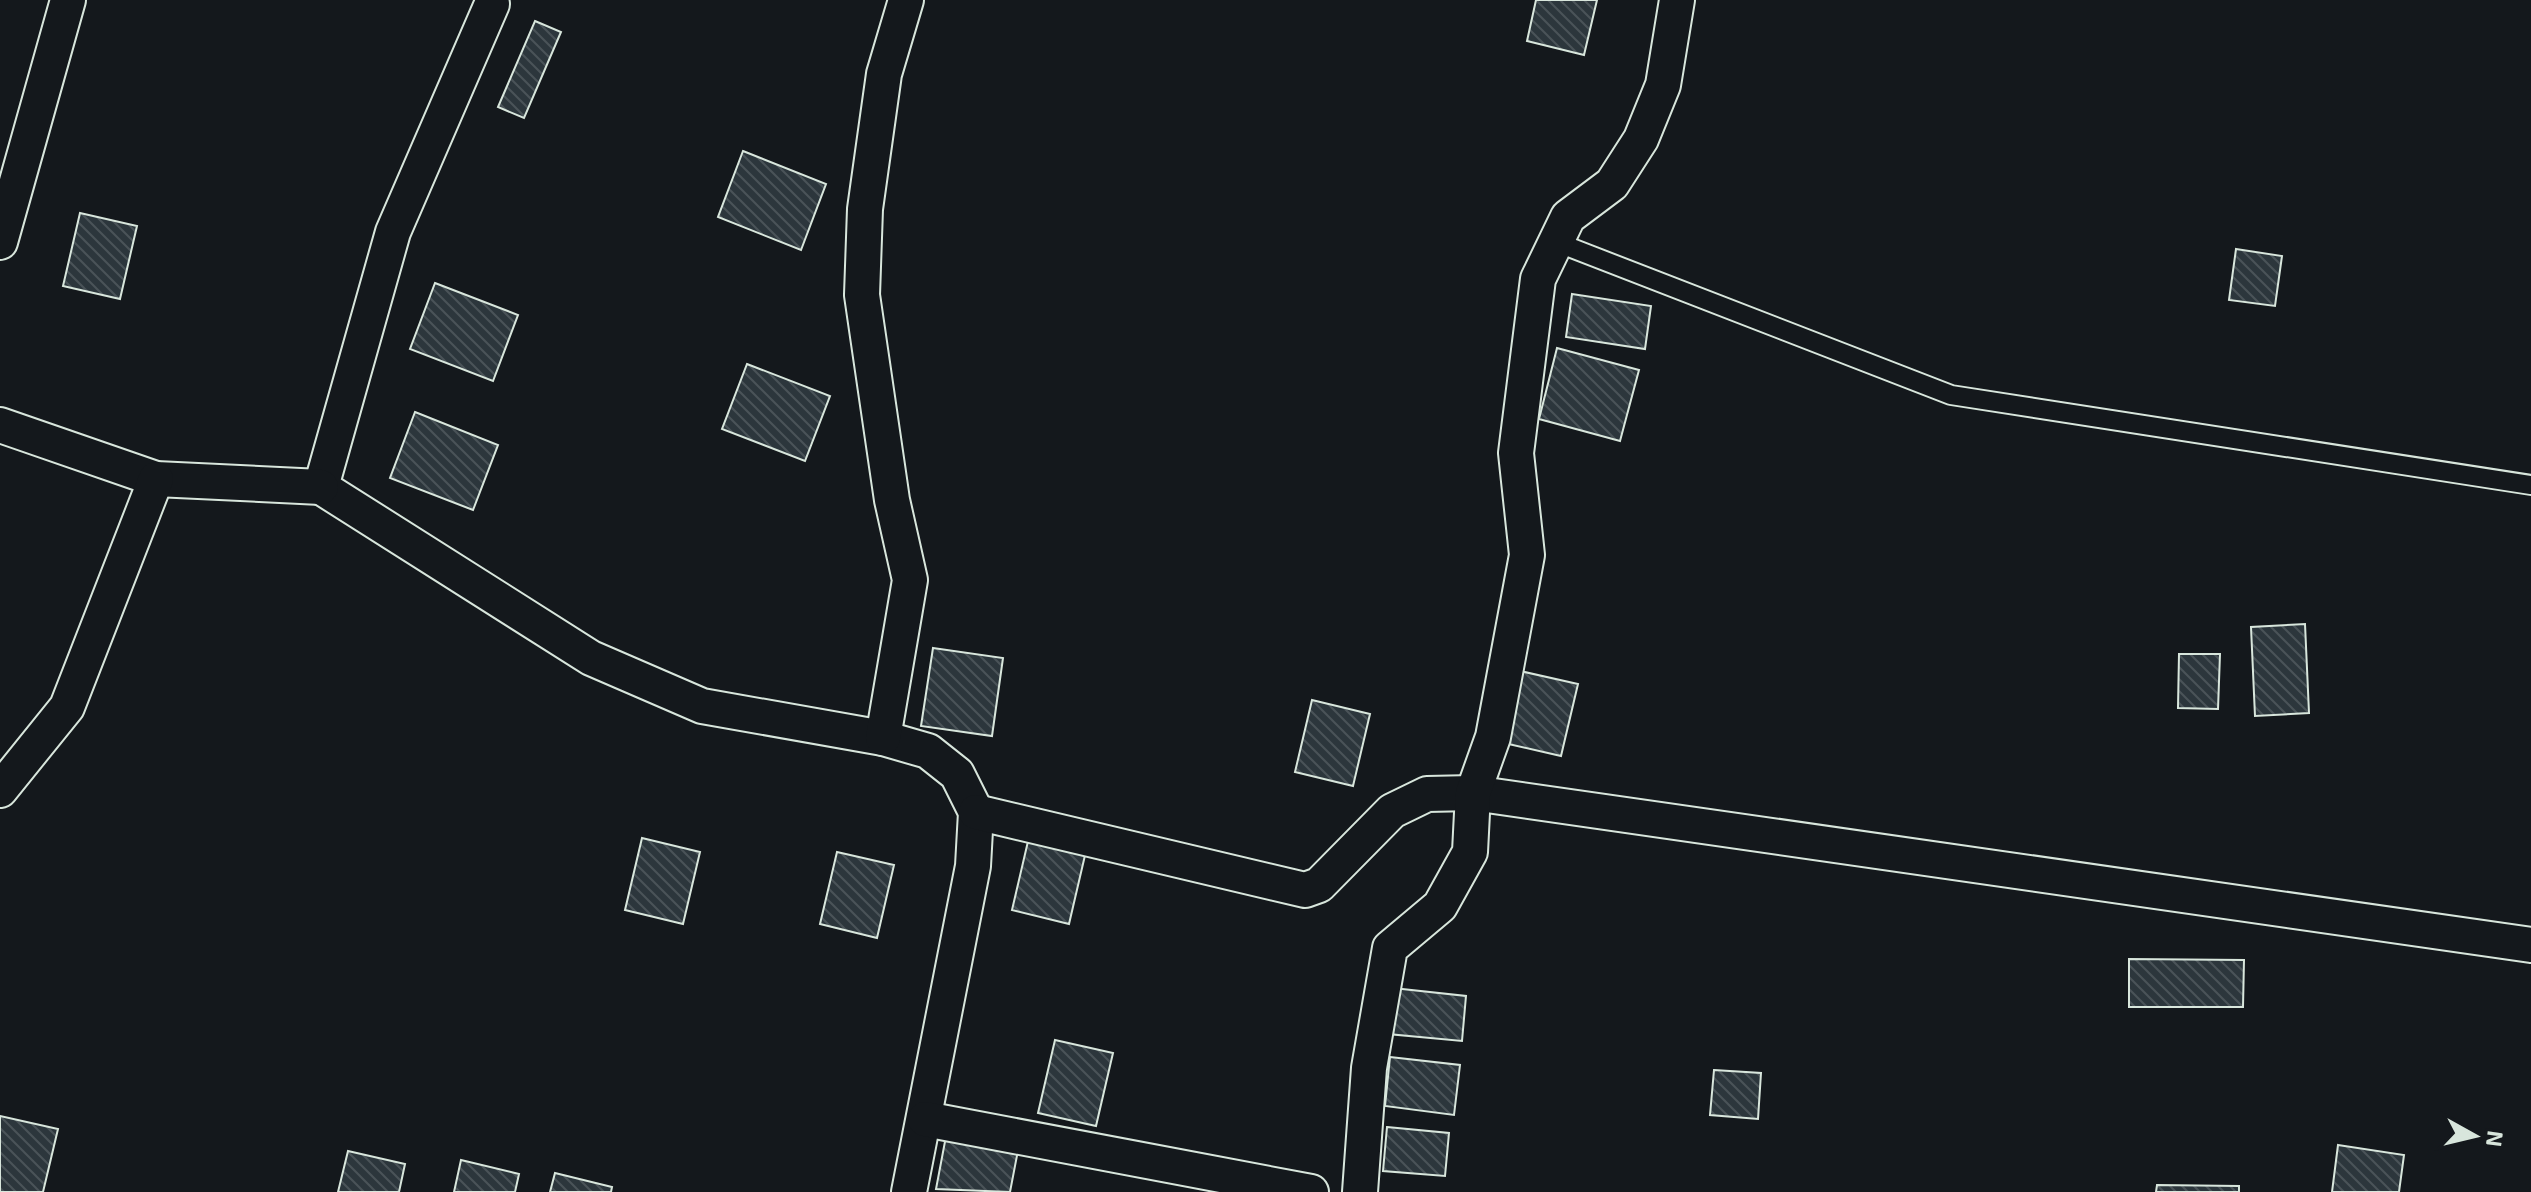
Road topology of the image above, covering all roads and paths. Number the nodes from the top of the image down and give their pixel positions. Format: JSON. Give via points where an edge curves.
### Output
{"nodes":[{"id":1,"x":68,"y":0,"type":"edge"},
{"id":2,"x":906,"y":0,"type":"edge"},
{"id":3,"x":1677,"y":0,"type":"edge"},
{"id":4,"x":492,"y":4,"type":"dead end"},
{"id":5,"x":0,"y":242,"type":"edge"},
{"id":6,"x":1556,"y":242,"type":"junction"},
{"id":7,"x":0,"y":425,"type":"edge"},
{"id":8,"x":156,"y":479,"type":"junction"},
{"id":9,"x":2531,"y":485,"type":"edge"},
{"id":10,"x":321,"y":487,"type":"junction"},
{"id":11,"x":883,"y":738,"type":"junction"},
{"id":12,"x":0,"y":790,"type":"edge"},
{"id":13,"x":1473,"y":793,"type":"junction"},
{"id":14,"x":976,"y":812,"type":"junction"},
{"id":15,"x":2531,"y":945,"type":"edge"},
{"id":16,"x":925,"y":1119,"type":"junction"},
{"id":17,"x":909,"y":1192,"type":"edge"},
{"id":18,"x":1311,"y":1192,"type":"edge"},
{"id":19,"x":1360,"y":1192,"type":"edge"}],
"edges":[{"from":1,"to":5,"type":"street"},
{"from":2,"to":11,"type":"street","via":[[884,74],[865,209],[862,295],[892,500],[910,580]]},
{"from":3,"to":6,"type":"street","via":[[1663,85],[1641,139],[1612,184],[1568,217]]},
{"from":4,"to":10,"type":"street","via":[[393,232]]},
{"from":6,"to":9,"type":"lane","via":[[1951,395]]},
{"from":6,"to":13,"type":"street","via":[[1538,279],[1516,453],[1527,555],[1493,737]]},
{"from":7,"to":8,"type":"street"},
{"from":8,"to":10,"type":"street"},
{"from":8,"to":12,"type":"street","via":[[67,707]]},
{"from":10,"to":11,"type":"street","via":[[591,658],[702,706]]},
{"from":11,"to":14,"type":"street","via":[[938,758],[957,774]]},
{"from":13,"to":14,"type":"street","via":[[1427,794],[1392,811],[1319,885],[1305,890]]},
{"from":13,"to":15,"type":"street"},
{"from":13,"to":19,"type":"street","via":[[1470,852],[1440,906],[1390,948],[1369,1068]]},
{"from":14,"to":16,"type":"street","via":[[973,866]]},
{"from":16,"to":17,"type":"street"},
{"from":16,"to":18,"type":"street"}]}
